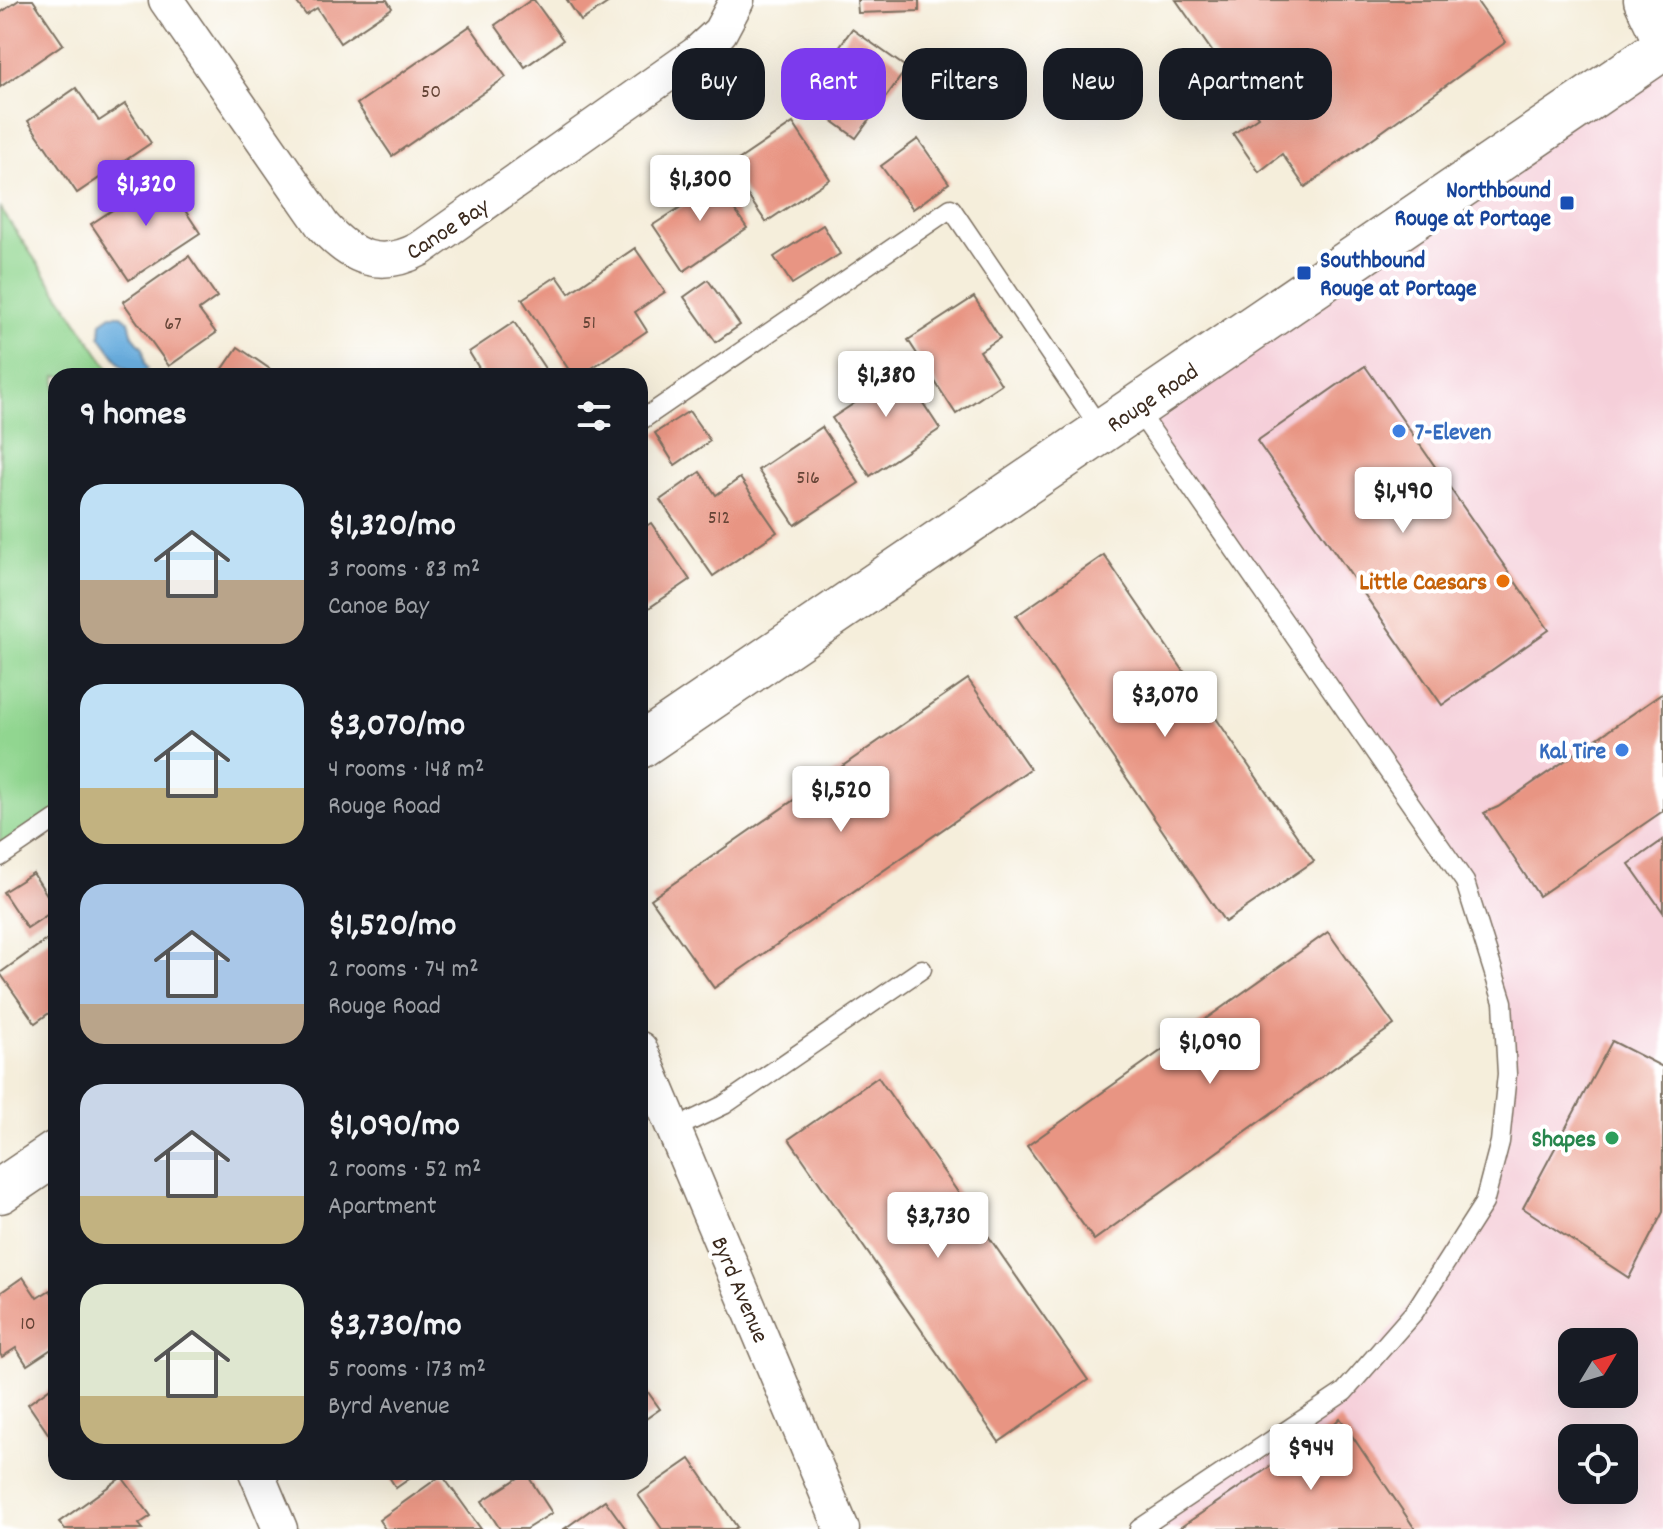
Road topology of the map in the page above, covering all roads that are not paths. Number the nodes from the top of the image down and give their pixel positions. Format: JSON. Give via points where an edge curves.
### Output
{"nodes":[{"id":1,"x":166,"y":0,"type":"edge"},
{"id":2,"x":737,"y":0,"type":"edge"},
{"id":3,"x":1646,"y":0,"type":"edge"},
{"id":4,"x":1663,"y":36,"type":"edge"},
{"id":5,"x":1663,"y":48,"type":"edge"},
{"id":6,"x":648,"y":416,"type":"edge"},
{"id":7,"x":1119,"y":419,"type":"junction"},
{"id":8,"x":648,"y":741,"type":"edge"},
{"id":9,"x":48,"y":824,"type":"edge"},
{"id":10,"x":0,"y":857,"type":"edge"},
{"id":11,"x":922,"y":969,"type":"dead end"},
{"id":12,"x":648,"y":1068,"type":"edge"},
{"id":13,"x":674,"y":1129,"type":"junction"},
{"id":14,"x":48,"y":1158,"type":"edge"},
{"id":15,"x":0,"y":1191,"type":"edge"},
{"id":16,"x":259,"y":1480,"type":"edge"},
{"id":17,"x":280,"y":1529,"type":"edge"},
{"id":18,"x":842,"y":1529,"type":"edge"},
{"id":19,"x":1139,"y":1529,"type":"edge"}],
"edges":[{"from":1,"to":2,"type":"street","name":"Canoe Bay","via":[[323,226],[358,255],[388,261],[420,249],[696,54],[720,32]]},
{"from":3,"to":4,"type":"main road"},
{"from":5,"to":7,"type":"main road","name":"Rouge Road"},
{"from":6,"to":7,"type":"lane","via":[[951,208]]},
{"from":7,"to":8,"type":"main road","name":"Rouge Road"},
{"from":7,"to":19,"type":"lane","via":[[1465,882],[1503,1002],[1507,1074],[1500,1142],[1484,1203],[1415,1311],[1344,1392]]},
{"from":9,"to":10,"type":"lane"},
{"from":11,"to":13,"type":"lane","via":[[724,1105]]},
{"from":12,"to":13,"type":"street","name":"Byrd Avenue"},
{"from":13,"to":18,"type":"street","name":"Byrd Avenue"},
{"from":14,"to":15,"type":"main road"},
{"from":16,"to":17,"type":"street"}]}
